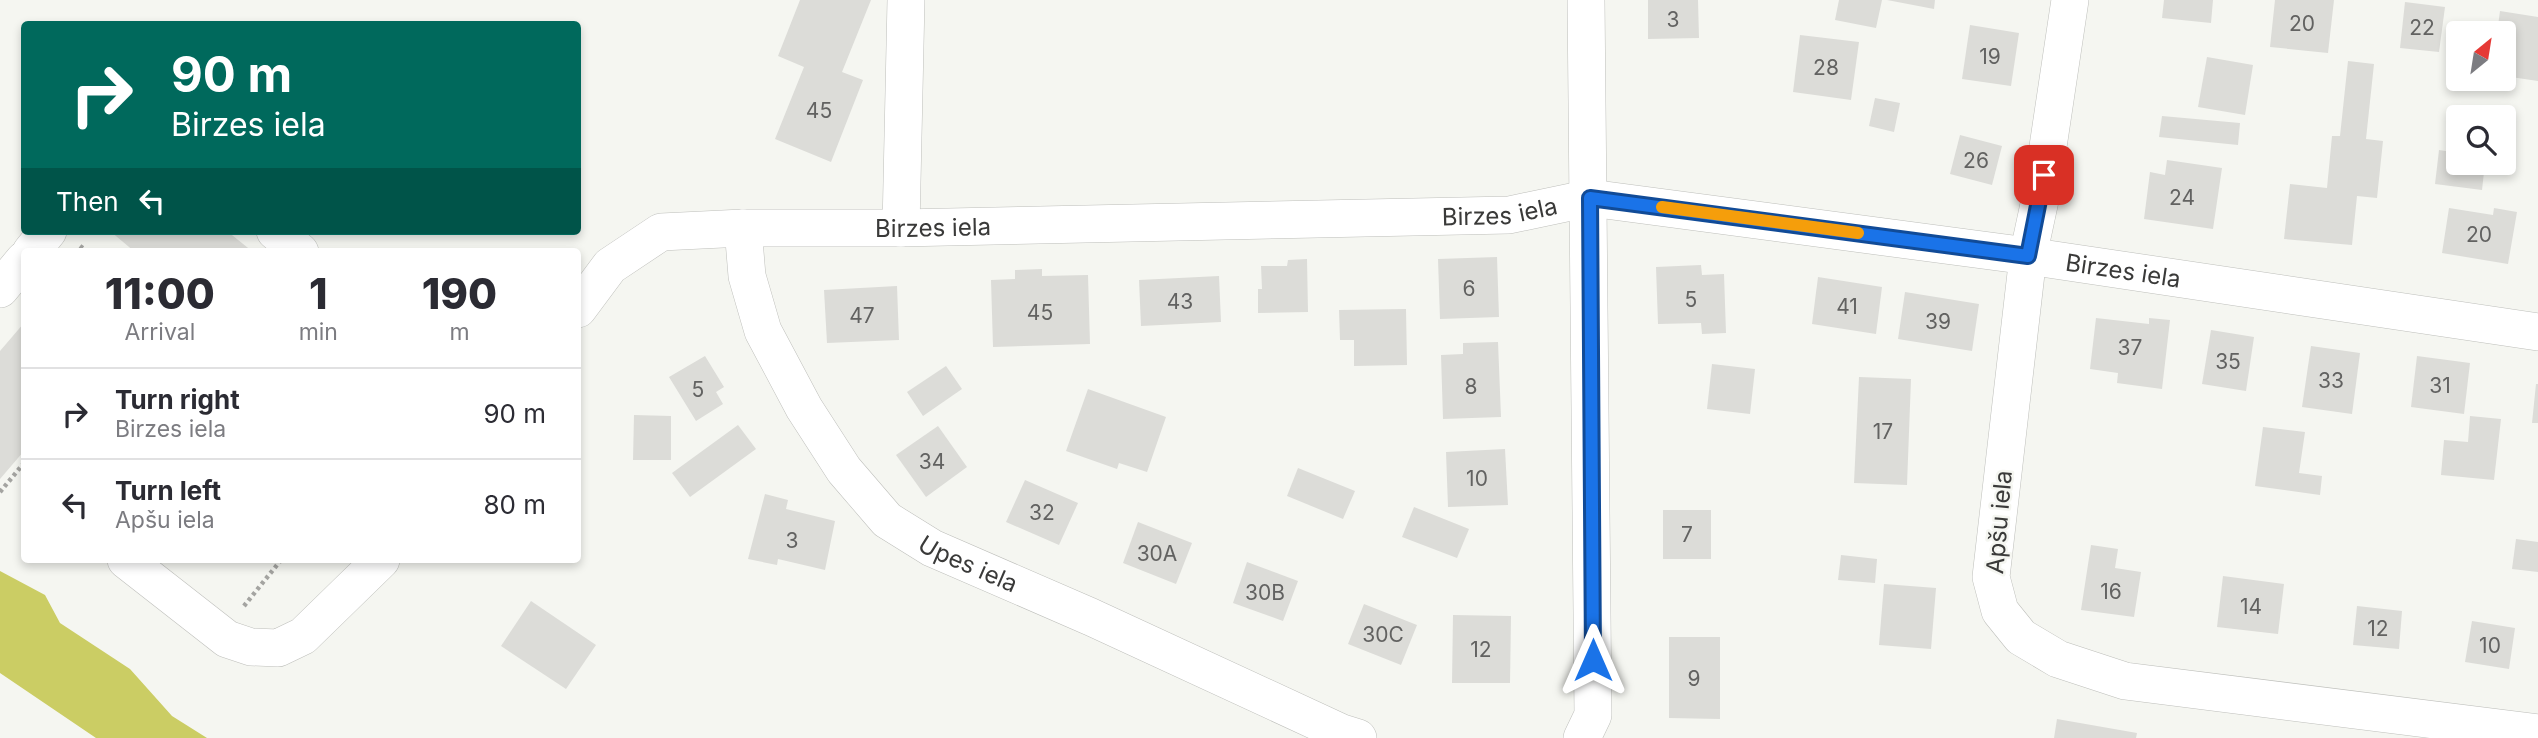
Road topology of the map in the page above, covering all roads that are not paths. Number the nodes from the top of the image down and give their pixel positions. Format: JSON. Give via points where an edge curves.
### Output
{"nodes":[{"id":1,"x":906,"y":0,"type":"edge"},
{"id":2,"x":1586,"y":0,"type":"edge"},
{"id":3,"x":2070,"y":0,"type":"edge"},
{"id":4,"x":1590,"y":198,"type":"junction"},
{"id":5,"x":743,"y":228,"type":"junction"},
{"id":6,"x":901,"y":228,"type":"junction"},
{"id":7,"x":280,"y":235,"type":"edge"},
{"id":8,"x":295,"y":248,"type":"edge"},
{"id":9,"x":2028,"y":256,"type":"junction"},
{"id":10,"x":21,"y":264,"type":"edge"},
{"id":11,"x":0,"y":289,"type":"edge"},
{"id":12,"x":581,"y":305,"type":"edge"},
{"id":13,"x":2538,"y":332,"type":"edge"},
{"id":14,"x":130,"y":563,"type":"edge"},
{"id":15,"x":378,"y":563,"type":"edge"},
{"id":16,"x":2538,"y":733,"type":"edge"},
{"id":17,"x":1358,"y":738,"type":"edge"},
{"id":18,"x":1581,"y":738,"type":"edge"}],
"edges":[{"from":1,"to":6,"type":"street"},
{"from":2,"to":4,"type":"street"},
{"from":3,"to":9,"type":"street","name":"Apšu iela"},
{"from":4,"to":6,"type":"street","name":"Birzes iela","via":[[1509,215]]},
{"from":4,"to":9,"type":"street","name":"Birzes iela"},
{"from":4,"to":18,"type":"street","via":[[1593,715]]},
{"from":5,"to":6,"type":"street","name":"Birzes iela"},
{"from":5,"to":12,"type":"street","name":"Birzes iela","via":[[661,232],[610,266]]},
{"from":5,"to":17,"type":"street","name":"Upes iela","via":[[747,276],[763,331],[844,470],[887,520],[932,548]]},
{"from":7,"to":8,"type":"street"},
{"from":9,"to":13,"type":"street","name":"Birzes iela"},
{"from":9,"to":16,"type":"street","name":"Apšu iela","via":[[1991,577],[2000,611],[2021,637],[2058,659],[2125,681]]},
{"from":10,"to":11,"type":"street"},
{"from":14,"to":15,"type":"street","via":[[220,635],[251,647],[278,648],[303,636]]}]}
